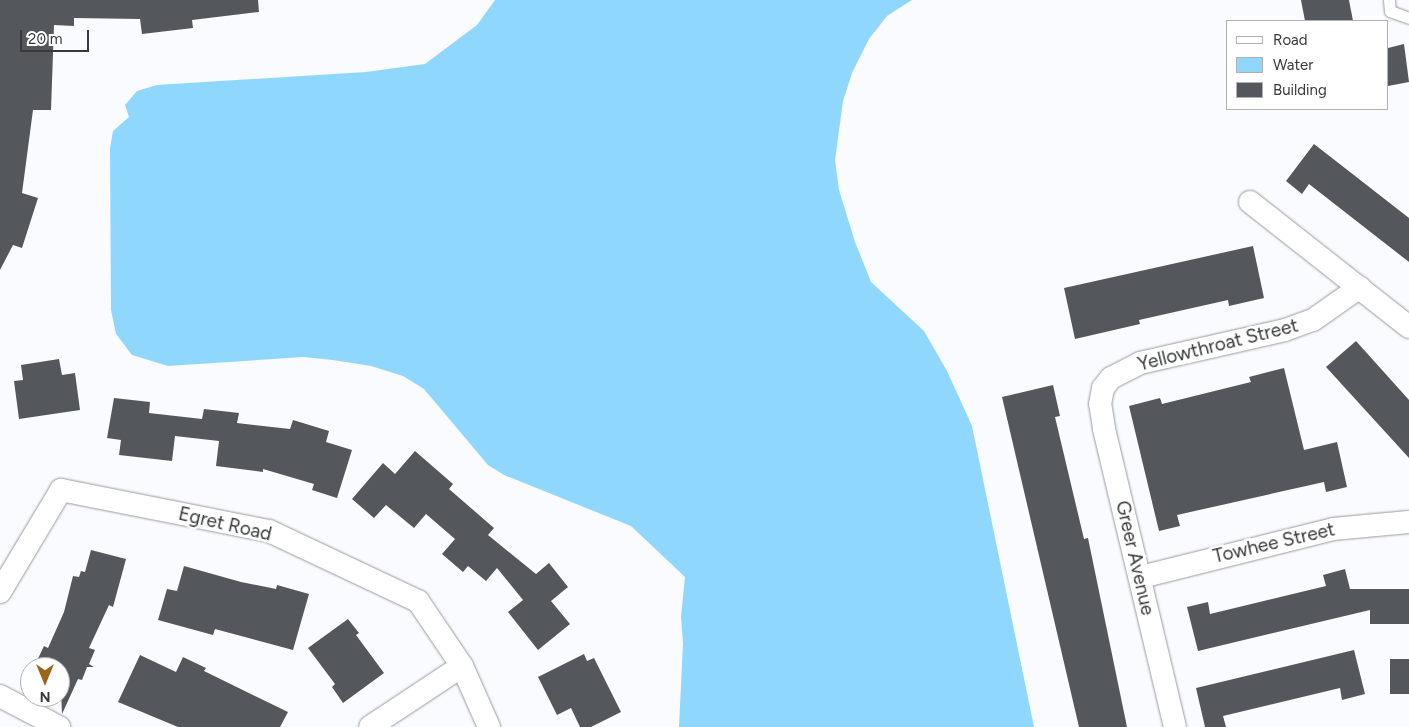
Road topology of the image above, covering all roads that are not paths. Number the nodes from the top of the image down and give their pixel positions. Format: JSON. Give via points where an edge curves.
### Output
{"nodes":[{"id":1,"x":1389,"y":0,"type":"edge"},
{"id":2,"x":1409,"y":18,"type":"edge"},
{"id":3,"x":1250,"y":202,"type":"dead end"},
{"id":4,"x":1360,"y":287,"type":"junction"},
{"id":5,"x":1409,"y":327,"type":"edge"},
{"id":6,"x":1103,"y":388,"type":"joint"},
{"id":7,"x":1409,"y":522,"type":"edge"},
{"id":8,"x":1141,"y":577,"type":"junction"},
{"id":9,"x":0,"y":592,"type":"edge"},
{"id":10,"x":462,"y":666,"type":"junction"},
{"id":11,"x":0,"y":696,"type":"edge"},
{"id":12,"x":59,"y":727,"type":"edge"},
{"id":13,"x":370,"y":727,"type":"edge"},
{"id":14,"x":489,"y":727,"type":"edge"},
{"id":15,"x":1175,"y":727,"type":"edge"}],
"edges":[{"from":1,"to":2,"type":"lane","via":[[1390,11]]},
{"from":3,"to":4,"type":"street"},
{"from":4,"to":5,"type":"street"},
{"from":4,"to":6,"type":"street","name":"Yellowthroat Street","via":[[1313,320],[1285,330],[1140,363],[1111,378]]},
{"from":6,"to":8,"type":"street","name":"Greer Avenue","via":[[1100,404],[1104,428]]},
{"from":7,"to":8,"type":"street","name":"Towhee Street","via":[[1333,529]]},
{"from":8,"to":15,"type":"street","name":"Greer Avenue"},
{"from":9,"to":10,"type":"street","name":"Egret Road","via":[[61,490],[269,531],[418,601]]},
{"from":10,"to":13,"type":"street"},
{"from":10,"to":14,"type":"street","name":"Egret Road"},
{"from":11,"to":12,"type":"street"}]}
